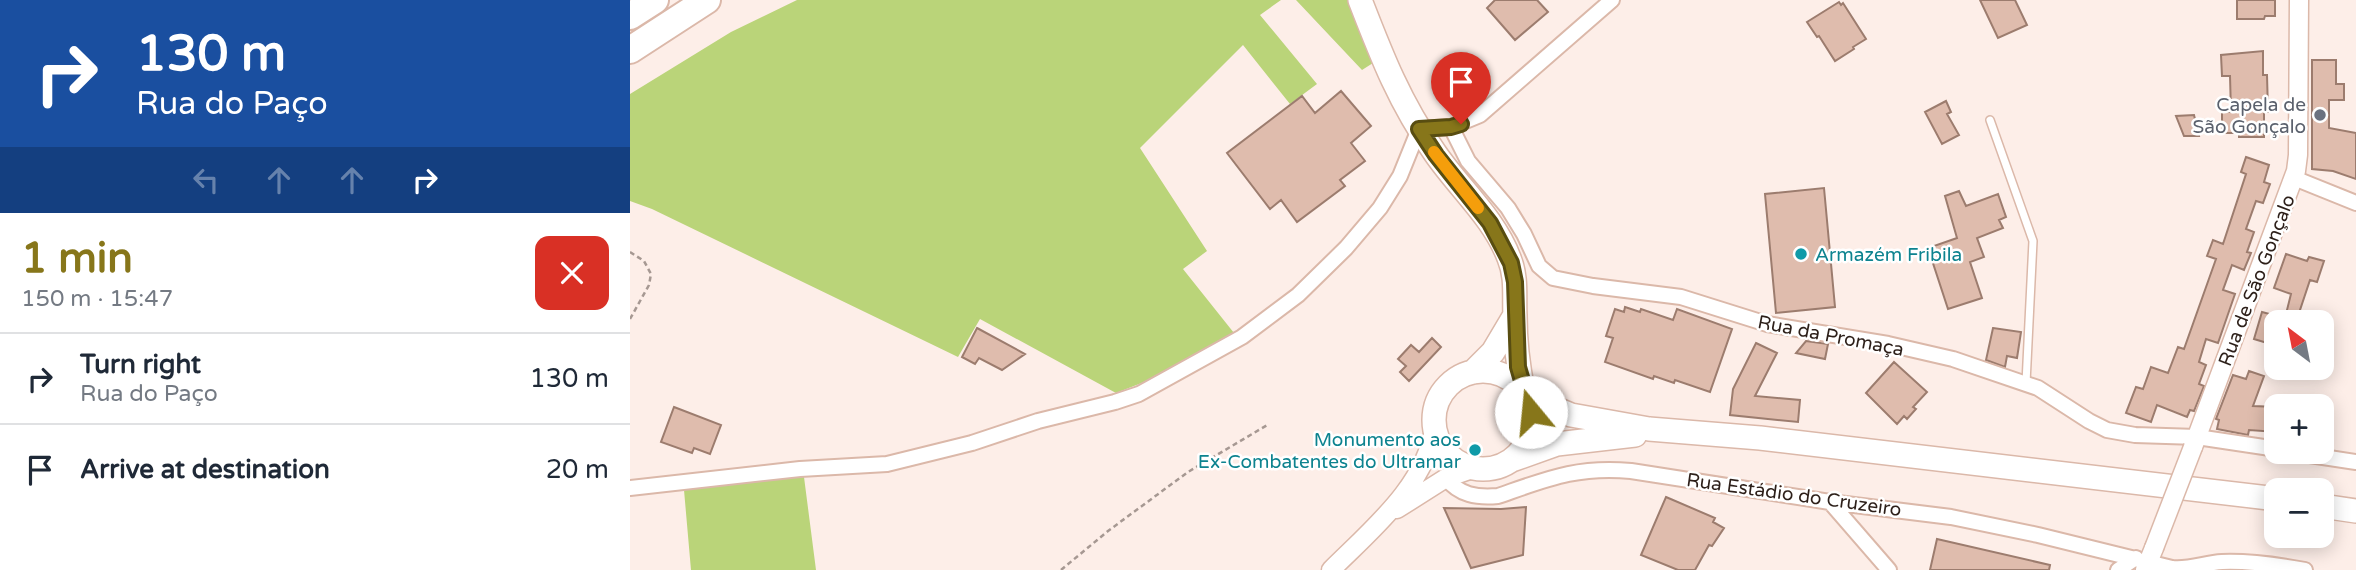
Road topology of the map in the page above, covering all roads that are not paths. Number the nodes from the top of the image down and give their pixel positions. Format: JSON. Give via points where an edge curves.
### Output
{"nodes":[{"id":1,"x":654,"y":0,"type":"edge"},
{"id":2,"x":707,"y":0,"type":"edge"},
{"id":3,"x":1360,"y":0,"type":"edge"},
{"id":4,"x":1612,"y":0,"type":"edge"},
{"id":5,"x":2299,"y":0,"type":"edge"},
{"id":6,"x":630,"y":16,"type":"edge"},
{"id":7,"x":630,"y":50,"type":"edge"},
{"id":8,"x":1990,"y":120,"type":"dead end"},
{"id":9,"x":1451,"y":127,"type":"junction"},
{"id":10,"x":1419,"y":129,"type":"junction"},
{"id":11,"x":2294,"y":178,"type":"junction"},
{"id":12,"x":2356,"y":203,"type":"edge"},
{"id":13,"x":1515,"y":315,"type":"junction"},
{"id":14,"x":1473,"y":372,"type":"junction"},
{"id":15,"x":2026,"y":383,"type":"junction"},
{"id":16,"x":1525,"y":393,"type":"junction"},
{"id":17,"x":1435,"y":425,"type":"junction"},
{"id":18,"x":1672,"y":432,"type":"junction"},
{"id":19,"x":2195,"y":442,"type":"junction"},
{"id":20,"x":2264,"y":448,"type":"edge"},
{"id":21,"x":2334,"y":458,"type":"edge"},
{"id":22,"x":1512,"y":460,"type":"junction"},
{"id":23,"x":2356,"y":461,"type":"edge"},
{"id":24,"x":1475,"y":468,"type":"junction"},
{"id":25,"x":1446,"y":478,"type":"junction"},
{"id":26,"x":630,"y":488,"type":"edge"},
{"id":27,"x":2264,"y":497,"type":"edge"},
{"id":28,"x":1830,"y":502,"type":"junction"},
{"id":29,"x":2334,"y":508,"type":"edge"},
{"id":30,"x":2356,"y":512,"type":"edge"},
{"id":31,"x":1385,"y":517,"type":"junction"},
{"id":32,"x":2146,"y":559,"type":"edge"},
{"id":33,"x":2177,"y":569,"type":"edge"},
{"id":34,"x":1331,"y":570,"type":"edge"},
{"id":35,"x":1889,"y":570,"type":"edge"},
{"id":36,"x":2118,"y":570,"type":"edge"},
{"id":37,"x":2305,"y":570,"type":"edge"}],
"edges":[{"from":1,"to":6,"type":"highway"},
{"from":2,"to":7,"type":"highway"},
{"from":3,"to":10,"type":"main road","via":[[1393,83]]},
{"from":4,"to":9,"type":"street","via":[[1489,109]]},
{"from":5,"to":11,"type":"street","name":"Rua de São Gonçalo"},
{"from":8,"to":15,"type":"lane","via":[[2033,242]]},
{"from":9,"to":10,"type":"street"},
{"from":9,"to":15,"type":"street","name":"Rua da Promaça","via":[[1468,161],[1508,208],[1539,266],[1553,278],[1681,297],[1767,324],[1920,351]]},
{"from":10,"to":13,"type":"main road","via":[[1506,250],[1515,282]]},
{"from":10,"to":26,"type":"street","via":[[1405,166],[1380,208],[1298,295],[1242,337],[1139,394],[887,464]]},
{"from":11,"to":12,"type":"street"},
{"from":11,"to":19,"type":"street","name":"Rua de São Gonçalo"},
{"from":13,"to":14,"type":"main road","via":[[1493,352]]},
{"from":13,"to":16,"type":"main road","via":[[1518,367]]},
{"from":14,"to":16,"type":"main road","via":[[1501,373]]},
{"from":14,"to":17,"type":"main road","via":[[1459,377],[1440,397]]},
{"from":15,"to":19,"type":"street","name":"Rua da Promaça","via":[[2107,430]]},
{"from":16,"to":18,"type":"main road","via":[[1572,415]]},
{"from":16,"to":22,"type":"main road","via":[[1531,412],[1529,434]]},
{"from":17,"to":24,"type":"main road","via":[[1448,453]]},
{"from":17,"to":31,"type":"street","via":[[1423,465]]},
{"from":18,"to":22,"type":"main road","via":[[1557,444]]},
{"from":18,"to":27,"type":"main road","via":[[1760,438]]},
{"from":19,"to":20,"type":"street","name":"Rua da Promaça"},
{"from":19,"to":32,"type":"street","name":"Rua de São Gonçalo","bridge":true},
{"from":21,"to":23,"type":"street"},
{"from":22,"to":24,"type":"main road"},
{"from":24,"to":25,"type":"street"},
{"from":25,"to":28,"type":"street","name":"Rua Estádio do Cruzeiro","via":[[1467,494],[1488,497],[1566,473],[1612,469]]},
{"from":25,"to":31,"type":"street"},
{"from":28,"to":32,"type":"street","name":"Rua Estádio do Cruzeiro","via":[[1979,522]]},
{"from":28,"to":35,"type":"street"},
{"from":29,"to":30,"type":"main road"},
{"from":31,"to":34,"type":"street"},
{"from":32,"to":33,"type":"street","name":"Rua Estádio do Cruzeiro"},
{"from":32,"to":36,"type":"street"},
{"from":33,"to":37,"type":"street","via":[[2232,562]]}]}
